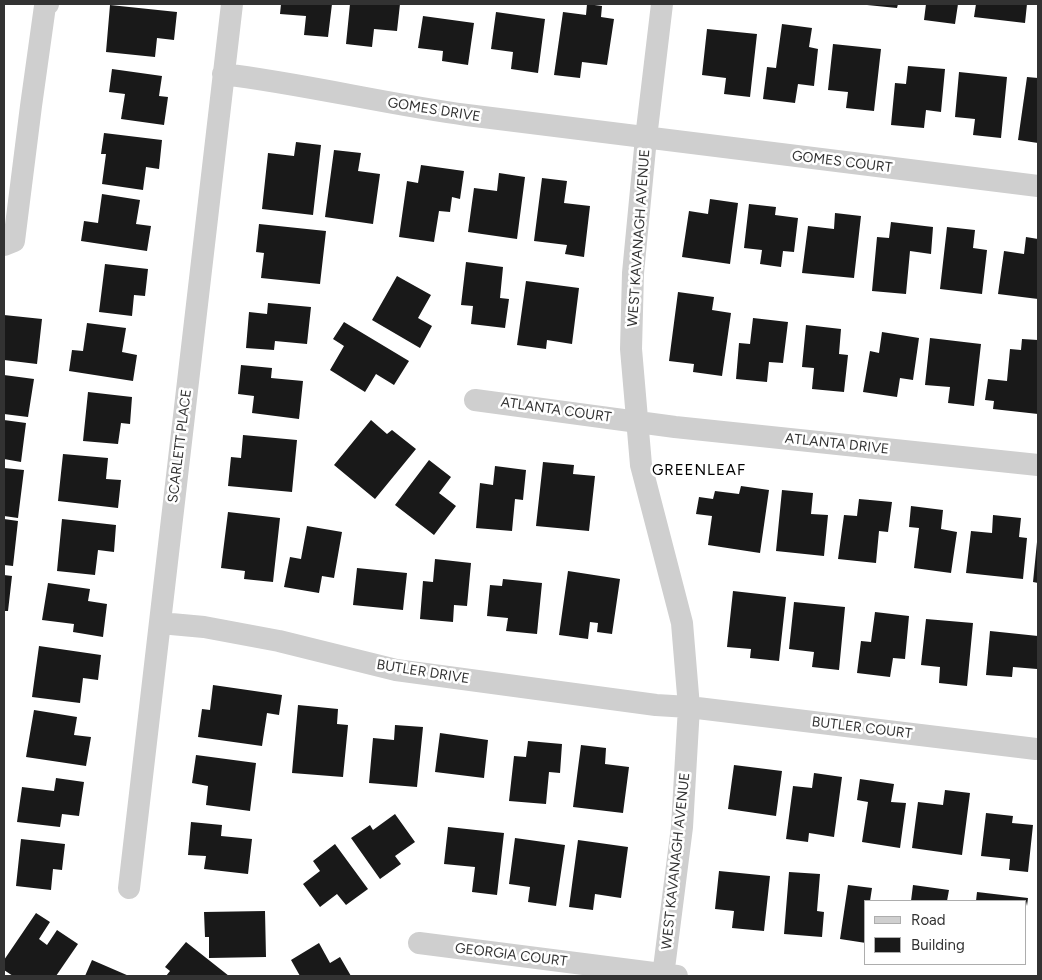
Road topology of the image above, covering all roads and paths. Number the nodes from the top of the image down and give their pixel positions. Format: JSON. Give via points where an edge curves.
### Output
{"nodes":[{"id":1,"x":48,"y":4,"type":"edge"},
{"id":2,"x":232,"y":4,"type":"edge"},
{"id":3,"x":662,"y":4,"type":"edge"},
{"id":4,"x":223,"y":74,"type":"junction"},
{"id":5,"x":646,"y":138,"type":"junction"},
{"id":6,"x":1038,"y":186,"type":"edge"},
{"id":7,"x":4,"y":245,"type":"edge"},
{"id":8,"x":475,"y":400,"type":"dead end"},
{"id":9,"x":636,"y":421,"type":"junction"},
{"id":10,"x":1038,"y":465,"type":"edge"},
{"id":11,"x":160,"y":623,"type":"junction"},
{"id":12,"x":689,"y":707,"type":"junction"},
{"id":13,"x":1036,"y":749,"type":"dead end"},
{"id":14,"x":129,"y":888,"type":"dead end"},
{"id":15,"x":419,"y":943,"type":"dead end"},
{"id":16,"x":668,"y":976,"type":"edge"}],
"edges":[{"from":1,"to":7,"type":"street","via":[[45,6],[14,241]]},
{"from":2,"to":4,"type":"street","name":"SCARLETT PLACE"},
{"from":3,"to":5,"type":"street","name":"WEST KAVANAGH AVENUE"},
{"from":4,"to":5,"type":"street","name":"GOMES DRIVE","via":[[304,86],[412,108]]},
{"from":4,"to":11,"type":"street","name":"SCARLETT PLACE"},
{"from":5,"to":6,"type":"street","name":"GOMES COURT"},
{"from":5,"to":9,"type":"street","name":"WEST KAVANAGH AVENUE","via":[[633,273],[631,349]]},
{"from":8,"to":9,"type":"street","name":"ATLANTA COURT"},
{"from":9,"to":10,"type":"street","name":"ATLANTA DRIVE"},
{"from":9,"to":12,"type":"street","name":"WEST KAVANAGH AVENUE","via":[[641,465],[682,623]]},
{"from":11,"to":12,"type":"street","name":"BUTLER DRIVE","via":[[204,627],[279,641],[396,670]]},
{"from":11,"to":14,"type":"street","name":"SCARLETT PLACE"},
{"from":12,"to":13,"type":"street","name":"BUTLER COURT"},
{"from":12,"to":16,"type":"street","name":"WEST KAVANAGH AVENUE"},
{"from":15,"to":16,"type":"street","name":"GEORGIA COURT"}]}
